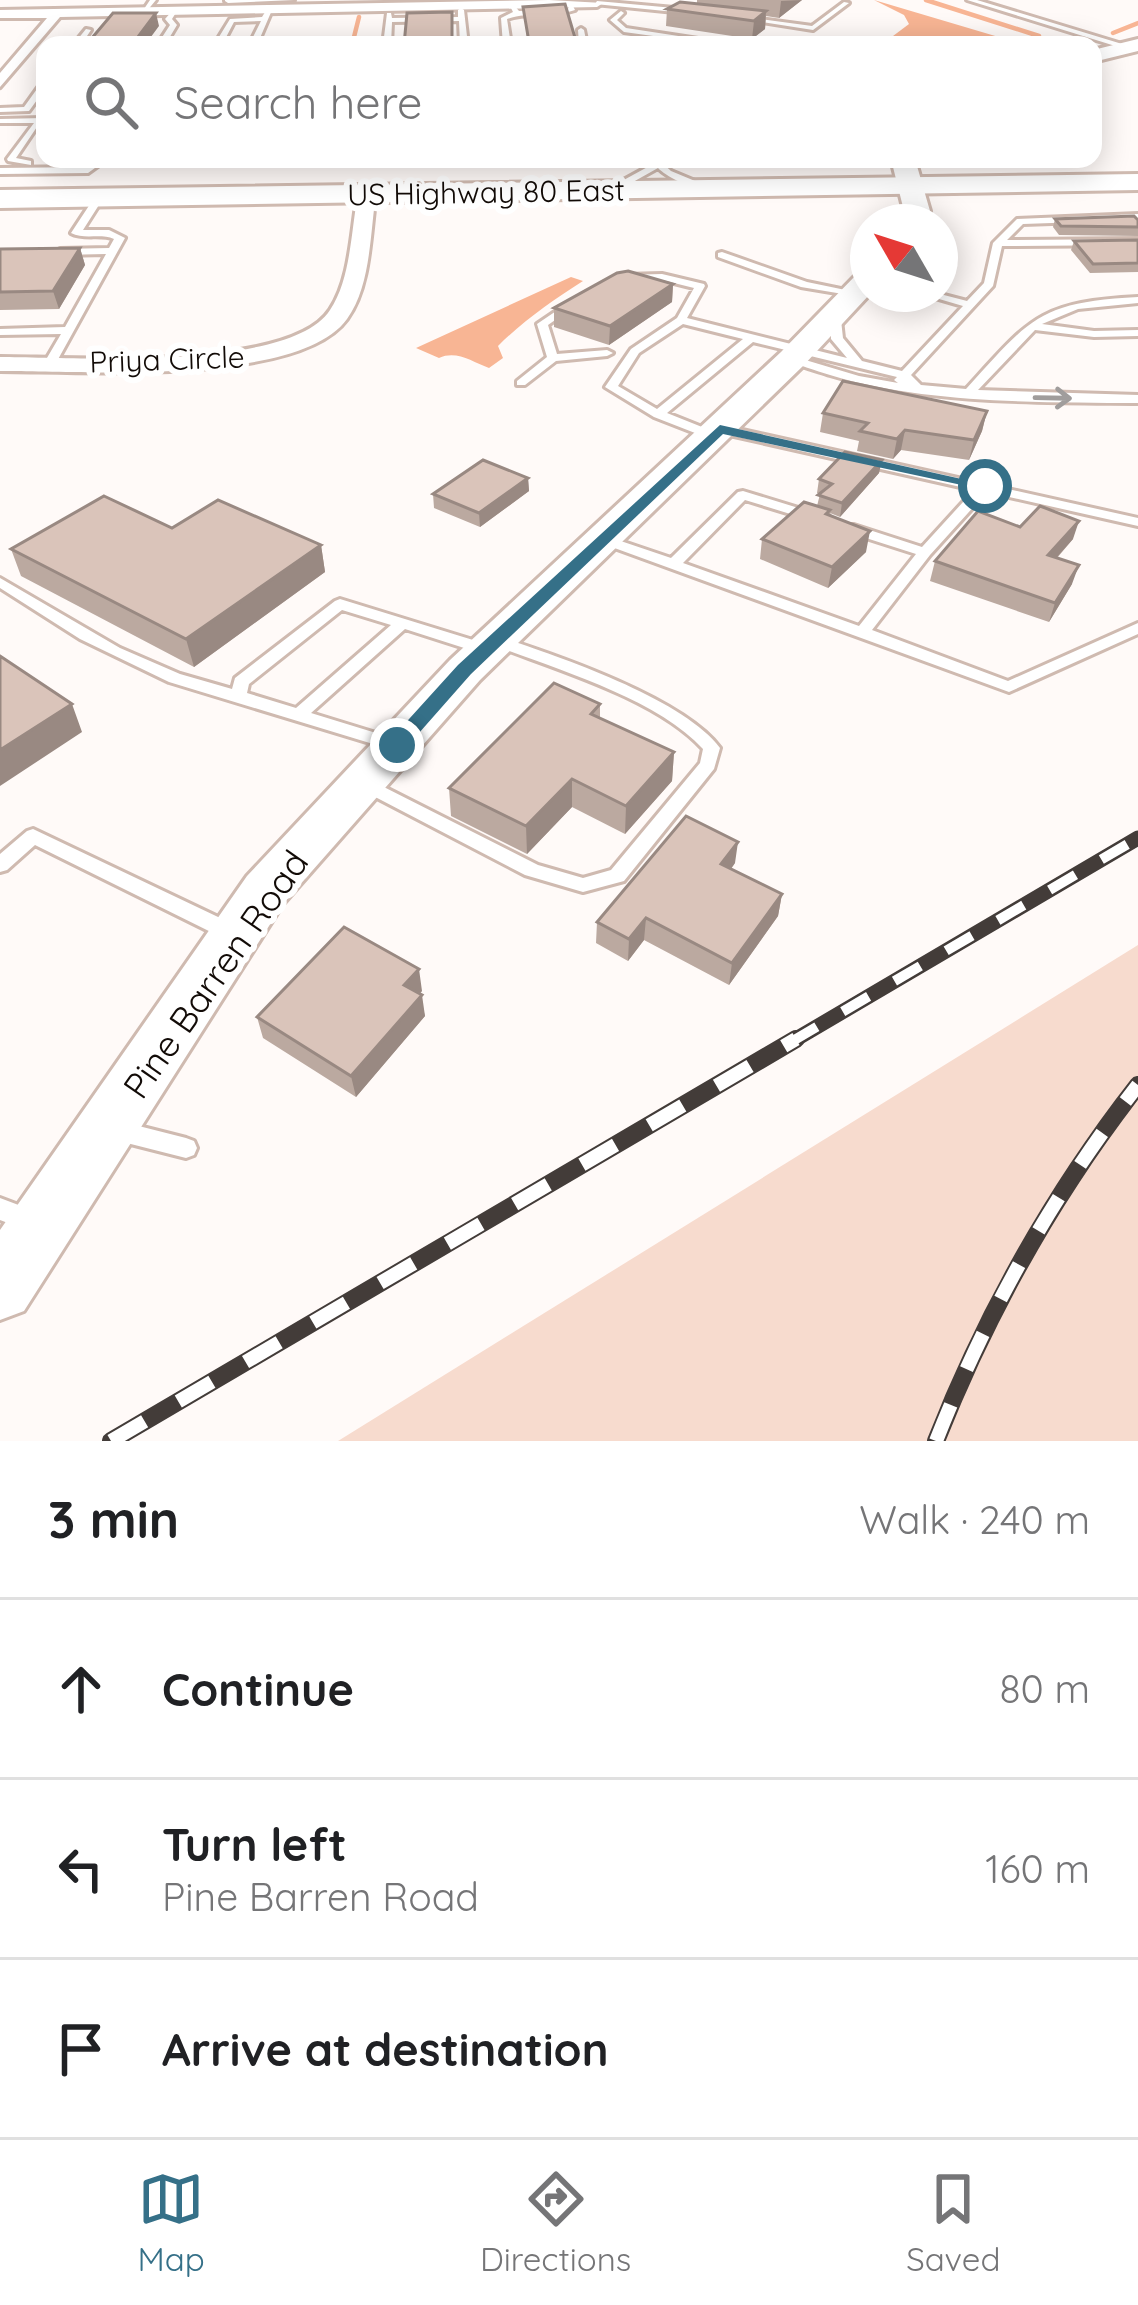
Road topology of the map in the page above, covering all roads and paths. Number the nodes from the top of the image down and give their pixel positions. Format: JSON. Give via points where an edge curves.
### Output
{"nodes":[{"id":1,"x":62,"y":0,"type":"edge"},
{"id":2,"x":291,"y":0,"type":"edge"},
{"id":3,"x":652,"y":0,"type":"edge"},
{"id":4,"x":685,"y":0,"type":"edge"},
{"id":5,"x":970,"y":0,"type":"edge"},
{"id":6,"x":596,"y":1,"type":"edge"},
{"id":7,"x":492,"y":3,"type":"edge"},
{"id":8,"x":846,"y":3,"type":"dead end"},
{"id":9,"x":226,"y":4,"type":"edge"},
{"id":10,"x":341,"y":4,"type":"edge"},
{"id":11,"x":635,"y":4,"type":"junction"},
{"id":12,"x":148,"y":6,"type":"edge"},
{"id":13,"x":388,"y":8,"type":"edge"},
{"id":14,"x":466,"y":8,"type":"edge"},
{"id":15,"x":568,"y":8,"type":"junction"},
{"id":16,"x":514,"y":9,"type":"junction"},
{"id":17,"x":670,"y":9,"type":"junction"},
{"id":18,"x":174,"y":11,"type":"junction"},
{"id":19,"x":50,"y":13,"type":"junction"},
{"id":20,"x":0,"y":14,"type":"edge"},
{"id":21,"x":267,"y":14,"type":"junction"},
{"id":22,"x":621,"y":14,"type":"junction"},
{"id":23,"x":705,"y":14,"type":"edge"},
{"id":24,"x":667,"y":19,"type":"edge"},
{"id":25,"x":745,"y":19,"type":"edge"},
{"id":26,"x":88,"y":31,"type":"dead end"},
{"id":27,"x":39,"y":36,"type":"edge"},
{"id":28,"x":84,"y":36,"type":"edge"},
{"id":29,"x":167,"y":36,"type":"edge"},
{"id":30,"x":223,"y":36,"type":"edge"},
{"id":31,"x":257,"y":36,"type":"edge"},
{"id":32,"x":506,"y":36,"type":"edge"},
{"id":33,"x":581,"y":36,"type":"edge"},
{"id":34,"x":668,"y":36,"type":"edge"},
{"id":35,"x":1098,"y":36,"type":"edge"},
{"id":36,"x":1102,"y":37,"type":"edge"},
{"id":37,"x":36,"y":40,"type":"edge"},
{"id":38,"x":1133,"y":46,"type":"edge"},
{"id":39,"x":1102,"y":54,"type":"edge"},
{"id":40,"x":0,"y":59,"type":"edge"},
{"id":41,"x":18,"y":61,"type":"junction"},
{"id":42,"x":36,"y":61,"type":"edge"},
{"id":43,"x":0,"y":82,"type":"edge"},
{"id":44,"x":36,"y":96,"type":"edge"},
{"id":45,"x":0,"y":110,"type":"edge"},
{"id":46,"x":36,"y":119,"type":"edge"},
{"id":47,"x":1,"y":122,"type":"edge"},
{"id":48,"x":36,"y":127,"type":"edge"},
{"id":49,"x":0,"y":134,"type":"edge"},
{"id":50,"x":36,"y":162,"type":"edge"},
{"id":51,"x":91,"y":168,"type":"edge"},
{"id":52,"x":646,"y":168,"type":"edge"},
{"id":53,"x":897,"y":168,"type":"edge"},
{"id":54,"x":908,"y":168,"type":"edge"},
{"id":55,"x":915,"y":168,"type":"edge"},
{"id":56,"x":932,"y":168,"type":"edge"},
{"id":57,"x":0,"y":170,"type":"edge"},
{"id":58,"x":706,"y":173,"type":"edge"},
{"id":59,"x":1061,"y":184,"type":"junction"},
{"id":60,"x":1138,"y":185,"type":"edge"},
{"id":61,"x":612,"y":190,"type":"junction"},
{"id":62,"x":367,"y":194,"type":"junction"},
{"id":63,"x":99,"y":197,"type":"junction"},
{"id":64,"x":0,"y":199,"type":"edge"},
{"id":65,"x":916,"y":204,"type":"edge"},
{"id":66,"x":948,"y":204,"type":"edge"},
{"id":67,"x":850,"y":207,"type":"edge"},
{"id":68,"x":1138,"y":217,"type":"edge"},
{"id":69,"x":76,"y":232,"type":"junction"},
{"id":70,"x":1136,"y":239,"type":"edge"},
{"id":71,"x":998,"y":244,"type":"junction"},
{"id":72,"x":113,"y":251,"type":"junction"},
{"id":73,"x":48,"y":252,"type":"edge"},
{"id":74,"x":65,"y":252,"type":"junction"},
{"id":75,"x":722,"y":255,"type":"dead end"},
{"id":76,"x":611,"y":279,"type":"edge"},
{"id":77,"x":850,"y":294,"type":"edge"},
{"id":78,"x":958,"y":296,"type":"edge"},
{"id":79,"x":850,"y":299,"type":"edge"},
{"id":80,"x":958,"y":299,"type":"edge"},
{"id":81,"x":1138,"y":300,"type":"edge"},
{"id":82,"x":974,"y":301,"type":"junction"},
{"id":83,"x":573,"y":302,"type":"edge"},
{"id":84,"x":850,"y":309,"type":"edge"},
{"id":85,"x":681,"y":320,"type":"junction"},
{"id":86,"x":1031,"y":326,"type":"junction"},
{"id":87,"x":69,"y":330,"type":"junction"},
{"id":88,"x":0,"y":332,"type":"edge"},
{"id":89,"x":1138,"y":333,"type":"edge"},
{"id":90,"x":782,"y":349,"type":"junction"},
{"id":91,"x":607,"y":353,"type":"dead end"},
{"id":92,"x":553,"y":358,"type":"junction"},
{"id":93,"x":857,"y":362,"type":"junction"},
{"id":94,"x":50,"y":363,"type":"junction"},
{"id":95,"x":0,"y":364,"type":"edge"},
{"id":96,"x":910,"y":380,"type":"junction"},
{"id":97,"x":521,"y":383,"type":"dead end"},
{"id":98,"x":967,"y":394,"type":"junction"},
{"id":99,"x":1138,"y":399,"type":"edge"},
{"id":100,"x":658,"y":414,"type":"junction"},
{"id":101,"x":716,"y":432,"type":"junction"},
{"id":102,"x":985,"y":486,"type":"junction"},
{"id":103,"x":1138,"y":522,"type":"edge"},
{"id":104,"x":603,"y":539,"type":"junction"},
{"id":105,"x":926,"y":552,"type":"junction"},
{"id":106,"x":673,"y":564,"type":"junction"},
{"id":107,"x":0,"y":577,"type":"edge"},
{"id":108,"x":398,"y":626,"type":"junction"},
{"id":109,"x":1138,"y":628,"type":"edge"},
{"id":110,"x":862,"y":632,"type":"junction"},
{"id":111,"x":491,"y":645,"type":"junction"},
{"id":112,"x":572,"y":672,"type":"junction"},
{"id":113,"x":557,"y":688,"type":"edge"},
{"id":114,"x":239,"y":697,"type":"junction"},
{"id":115,"x":298,"y":715,"type":"junction"},
{"id":116,"x":397,"y":745,"type":"junction"},
{"id":117,"x":362,"y":783,"type":"junction"},
{"id":118,"x":0,"y":865,"type":"edge"},
{"id":119,"x":236,"y":935,"type":"junction"},
{"id":120,"x":106,"y":1127,"type":"junction"},
{"id":121,"x":186,"y":1148,"type":"dead end"},
{"id":122,"x":21,"y":1217,"type":"edge"},
{"id":123,"x":0,"y":1287,"type":"edge"}],
"edges":[{"from":1,"to":19,"type":"street"},
{"from":2,"to":9,"type":"lane"},
{"from":3,"to":11,"type":"lane"},
{"from":4,"to":17,"type":"lane"},
{"from":5,"to":35,"type":"lane"},
{"from":6,"to":11,"type":"lane"},
{"from":6,"to":15,"type":"street"},
{"from":6,"to":22,"type":"lane"},
{"from":7,"to":14,"type":"street"},
{"from":7,"to":16,"type":"street"},
{"from":8,"to":25,"type":"lane","via":[[813,28]]},
{"from":9,"to":18,"type":"street"},
{"from":9,"to":21,"type":"street"},
{"from":10,"to":13,"type":"street"},
{"from":10,"to":21,"type":"street"},
{"from":11,"to":17,"type":"lane"},
{"from":12,"to":18,"type":"street"},
{"from":12,"to":19,"type":"street"},
{"from":13,"to":14,"type":"street"},
{"from":15,"to":16,"type":"street"},
{"from":15,"to":33,"type":"lane"},
{"from":16,"to":32,"type":"lane","via":[[504,18]]},
{"from":17,"to":23,"type":"lane"},
{"from":18,"to":29,"type":"lane"},
{"from":19,"to":20,"type":"street"},
{"from":19,"to":27,"type":"street"},
{"from":19,"to":40,"type":"street","via":[[34,19]]},
{"from":21,"to":30,"type":"lane","via":[[232,20]]},
{"from":21,"to":31,"type":"lane"},
{"from":22,"to":24,"type":"lane"},
{"from":22,"to":34,"type":"lane","via":[[613,20],[624,30]]},
{"from":26,"to":28,"type":"lane"},
{"from":36,"to":38,"type":"lane"},
{"from":37,"to":41,"type":"street"},
{"from":38,"to":39,"type":"main road"},
{"from":40,"to":41,"type":"street"},
{"from":41,"to":42,"type":"street"},
{"from":41,"to":43,"type":"street"},
{"from":44,"to":45,"type":"lane","via":[[26,109]]},
{"from":46,"to":47,"type":"lane"},
{"from":47,"to":49,"type":"lane"},
{"from":48,"to":50,"type":"lane","via":[[11,159]]},
{"from":51,"to":57,"type":"lane"},
{"from":52,"to":61,"type":"lane"},
{"from":53,"to":58,"type":"main road","name":"US Highway 80 East","via":[[791,188]]},
{"from":54,"to":65,"type":"main road"},
{"from":55,"to":59,"type":"main road","name":"US Highway 80 East","via":[[973,184]]},
{"from":56,"to":59,"type":"main road"},
{"from":58,"to":61,"type":"main road","name":"US Highway 80 East"},
{"from":58,"to":67,"type":"main road"},
{"from":59,"to":60,"type":"main road"},
{"from":59,"to":66,"type":"main road"},
{"from":61,"to":62,"type":"main road","name":"US Highway 80 East"},
{"from":62,"to":63,"type":"main road","name":"US Highway 80 East"},
{"from":62,"to":94,"type":"street","name":"Priya Circle","via":[[341,312],[305,344],[228,359]]},
{"from":63,"to":64,"type":"main road","name":"US Highway 80 East"},
{"from":63,"to":69,"type":"lane"},
{"from":68,"to":71,"type":"lane","via":[[1020,221]]},
{"from":69,"to":72,"type":"lane","via":[[118,234]]},
{"from":69,"to":74,"type":"lane"},
{"from":70,"to":71,"type":"lane"},
{"from":71,"to":82,"type":"lane","via":[[992,279]]},
{"from":72,"to":74,"type":"lane"},
{"from":72,"to":87,"type":"lane"},
{"from":73,"to":74,"type":"lane"},
{"from":75,"to":77,"type":"lane"},
{"from":76,"to":85,"type":"lane","via":[[700,286]]},
{"from":78,"to":82,"type":"lane"},
{"from":79,"to":90,"type":"main road","name":"Pine Barren Road"},
{"from":80,"to":82,"type":"lane"},
{"from":81,"to":86,"type":"lane","via":[[1056,308]]},
{"from":82,"to":96,"type":"lane"},
{"from":83,"to":92,"type":"lane","via":[[542,324]]},
{"from":84,"to":93,"type":"lane","via":[[837,339]]},
{"from":85,"to":90,"type":"lane"},
{"from":85,"to":100,"type":"lane","via":[[635,351],[611,387]]},
{"from":86,"to":89,"type":"lane"},
{"from":86,"to":98,"type":"lane"},
{"from":87,"to":88,"type":"lane"},
{"from":87,"to":94,"type":"lane"},
{"from":90,"to":93,"type":"lane"},
{"from":90,"to":96,"type":"lane","via":[[893,386]]},
{"from":90,"to":100,"type":"lane"},
{"from":90,"to":101,"type":"main road","name":"Pine Barren Road"},
{"from":91,"to":92,"type":"lane"},
{"from":92,"to":97,"type":"lane"},
{"from":93,"to":96,"type":"lane"},
{"from":94,"to":95,"type":"street","name":"Priya Circle"},
{"from":96,"to":98,"type":"lane"},
{"from":98,"to":99,"type":"lane","one_way":true},
{"from":100,"to":101,"type":"lane"},
{"from":101,"to":102,"type":"lane"},
{"from":101,"to":104,"type":"main road","name":"Pine Barren Road"},
{"from":102,"to":103,"type":"lane"},
{"from":102,"to":105,"type":"lane"},
{"from":104,"to":106,"type":"lane"},
{"from":104,"to":111,"type":"main road","name":"Pine Barren Road"},
{"from":105,"to":106,"type":"lane","via":[[743,495]]},
{"from":105,"to":110,"type":"lane"},
{"from":106,"to":110,"type":"lane"},
{"from":107,"to":114,"type":"lane","via":[[142,668]]},
{"from":108,"to":111,"type":"lane"},
{"from":108,"to":114,"type":"lane","via":[[340,604],[241,682]]},
{"from":108,"to":115,"type":"lane"},
{"from":109,"to":110,"type":"lane","via":[[1009,687]]},
{"from":111,"to":112,"type":"lane"},
{"from":111,"to":116,"type":"main road","name":"Pine Barren Road"},
{"from":112,"to":113,"type":"lane"},
{"from":112,"to":117,"type":"lane","via":[[684,721],[712,748],[708,765],[617,876],[583,885],[548,877],[438,812]]},
{"from":114,"to":115,"type":"lane"},
{"from":115,"to":116,"type":"lane"},
{"from":116,"to":117,"type":"main road","name":"Pine Barren Road"},
{"from":117,"to":119,"type":"main road","name":"Pine Barren Road"},
{"from":118,"to":119,"type":"lane","via":[[33,836]]},
{"from":119,"to":120,"type":"main road","name":"Pine Barren Road"},
{"from":120,"to":121,"type":"lane"},
{"from":120,"to":122,"type":"main road","name":"Pine Barren Road"},
{"from":122,"to":123,"type":"main road","name":"Pine Barren Road"}]}
